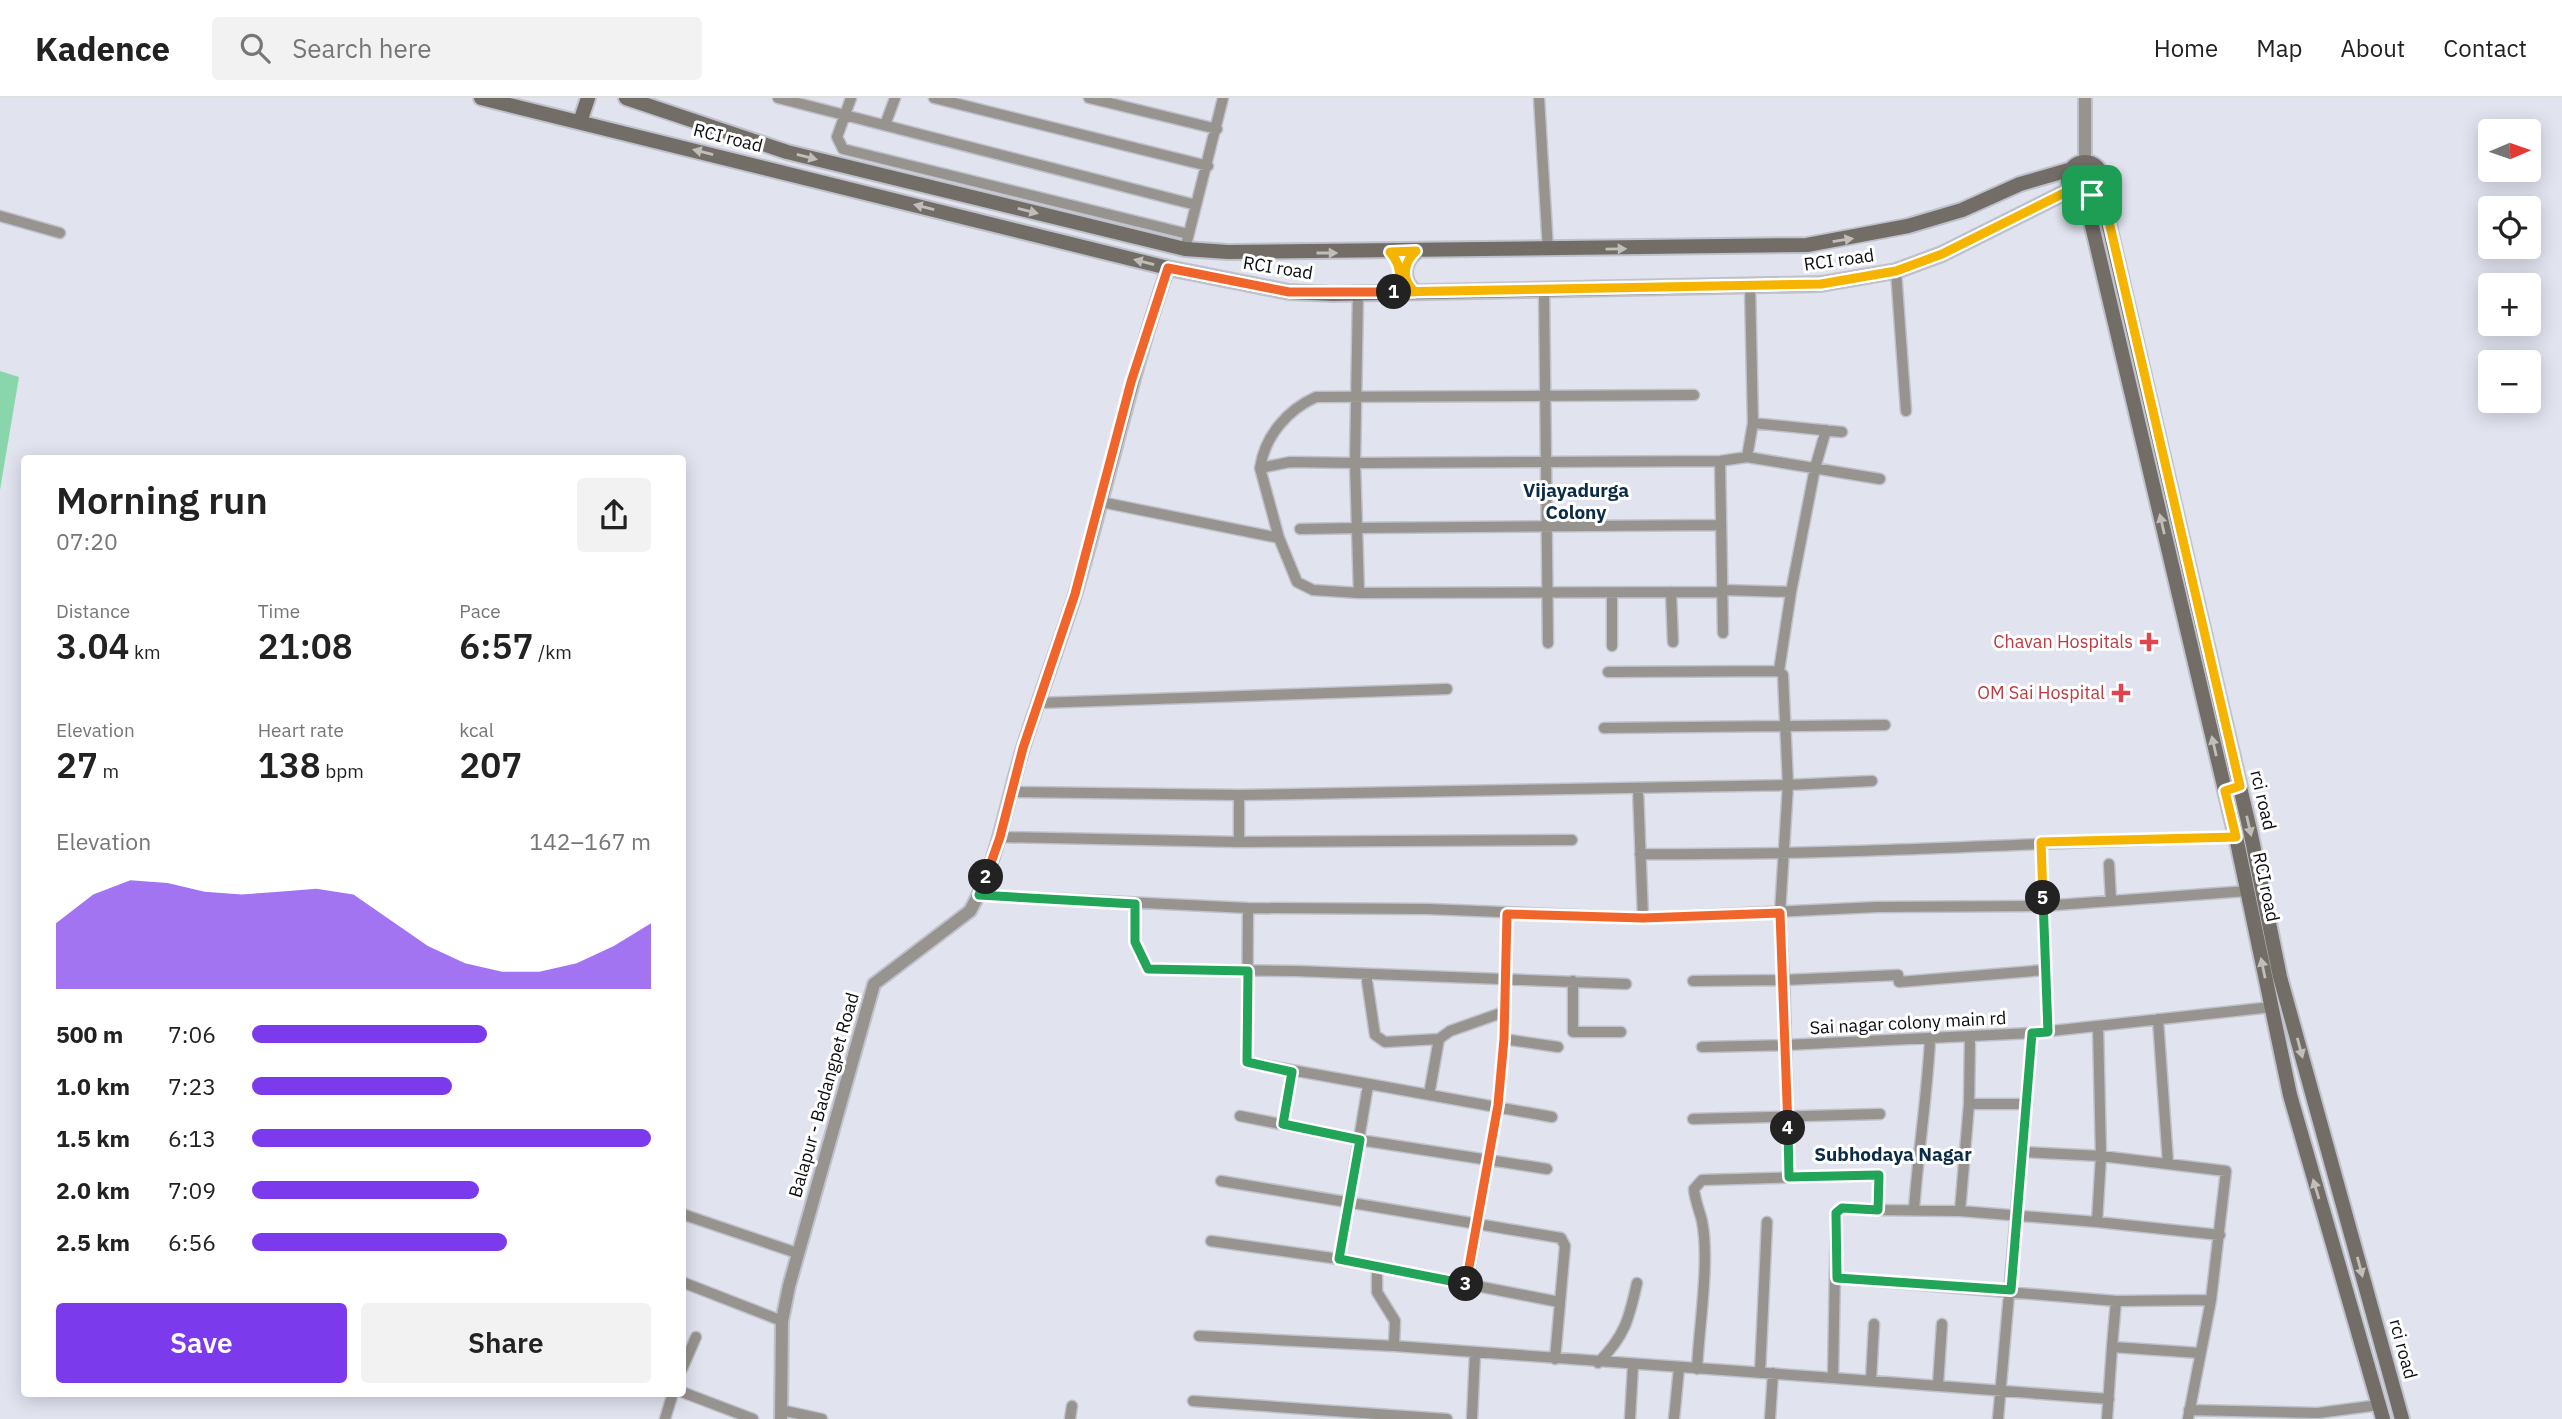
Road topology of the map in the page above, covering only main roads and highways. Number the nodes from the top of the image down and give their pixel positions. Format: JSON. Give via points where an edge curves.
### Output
{"nodes":[{"id":1,"x":481,"y":98,"type":"edge"},
{"id":2,"x":588,"y":98,"type":"edge"},
{"id":3,"x":626,"y":98,"type":"edge"},
{"id":4,"x":580,"y":122,"type":"junction"},
{"id":5,"x":2079,"y":165,"type":"junction"},
{"id":6,"x":2101,"y":187,"type":"junction"},
{"id":7,"x":2072,"y":189,"type":"junction"},
{"id":8,"x":2085,"y":196,"type":"junction"},
{"id":9,"x":1416,"y":251,"type":"junction"},
{"id":10,"x":1390,"y":252,"type":"junction"},
{"id":11,"x":1391,"y":292,"type":"junction"},
{"id":12,"x":1415,"y":292,"type":"junction"},
{"id":13,"x":2240,"y":786,"type":"junction"},
{"id":14,"x":2225,"y":791,"type":"junction"},
{"id":15,"x":2382,"y":1347,"type":"junction"},
{"id":16,"x":2364,"y":1353,"type":"junction"},
{"id":17,"x":2381,"y":1412,"type":"edge"},
{"id":18,"x":2402,"y":1419,"type":"edge"}],
"edges":[{"from":1,"to":4,"type":"main road","name":"RCI road"},
{"from":2,"to":4,"type":"main road"},
{"from":3,"to":10,"type":"main road","one_way":true,"via":[[787,152],[1187,241],[1262,253]]},
{"from":11,"to":4,"type":"main road","name":"RCI road","one_way":true,"via":[[1289,292],[1168,268]]},
{"from":5,"to":6,"type":"main road","via":[[2100,172]]},
{"from":5,"to":7,"type":"main road","via":[[2069,178]]},
{"from":9,"to":5,"type":"main road","one_way":true,"via":[[1781,246],[1860,237],[1962,210],[1998,192]]},
{"from":6,"to":8,"type":"main road"},
{"from":6,"to":13,"type":"main road","name":"rci road"},
{"from":7,"to":8,"type":"main road"},
{"from":7,"to":12,"type":"main road","name":"RCI road","via":[[1989,232],[1896,271],[1821,284]]},
{"from":14,"to":8,"type":"main road","name":"RCI road","one_way":true},
{"from":9,"to":10,"type":"main road"},
{"from":9,"to":12,"type":"main road","via":[[1405,267],[1405,280]]},
{"from":10,"to":11,"type":"main road","via":[[1400,269]]},
{"from":11,"to":12,"type":"main road","name":"RCI road"},
{"from":13,"to":14,"type":"main road"},
{"from":13,"to":15,"type":"main road","name":"rci road","one_way":true,"via":[[2280,977]]},
{"from":16,"to":14,"type":"main road","name":"RCI road","one_way":true,"via":[[2290,1095]]},
{"from":15,"to":16,"type":"main road"},
{"from":15,"to":18,"type":"main road","name":"rci road"},
{"from":16,"to":17,"type":"main road","name":"RCI road"}]}
